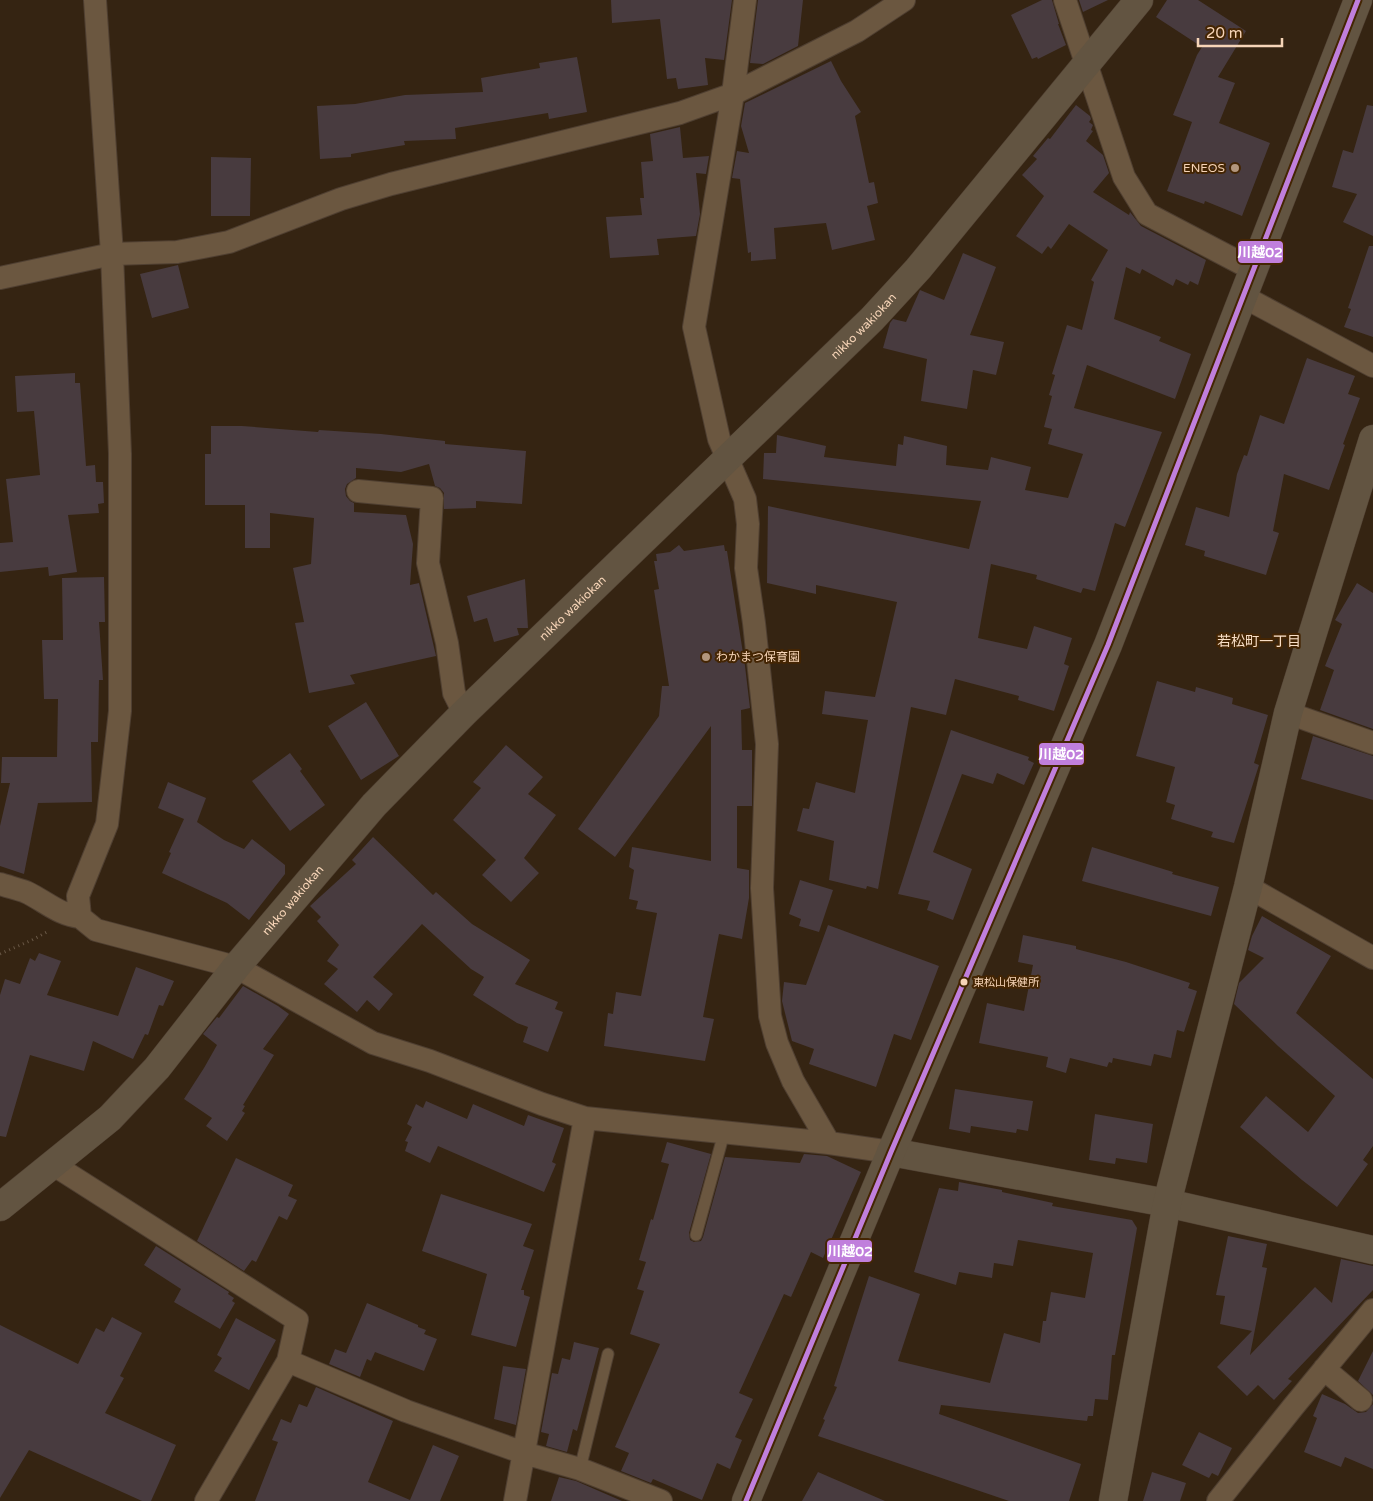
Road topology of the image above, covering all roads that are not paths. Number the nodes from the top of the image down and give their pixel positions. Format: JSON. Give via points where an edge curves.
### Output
{"nodes":[{"id":1,"x":95,"y":0,"type":"edge"},
{"id":2,"x":746,"y":0,"type":"edge"},
{"id":3,"x":904,"y":0,"type":"edge"},
{"id":4,"x":1065,"y":0,"type":"edge"},
{"id":5,"x":1139,"y":0,"type":"edge"},
{"id":6,"x":1358,"y":0,"type":"edge"},
{"id":7,"x":1086,"y":65,"type":"junction"},
{"id":8,"x":733,"y":94,"type":"junction"},
{"id":9,"x":112,"y":254,"type":"junction"},
{"id":10,"x":1254,"y":270,"type":"junction"},
{"id":11,"x":0,"y":278,"type":"edge"},
{"id":12,"x":1244,"y":297,"type":"junction"},
{"id":13,"x":1373,"y":366,"type":"edge"},
{"id":14,"x":1373,"y":439,"type":"edge"},
{"id":15,"x":728,"y":459,"type":"junction"},
{"id":16,"x":358,"y":491,"type":"dead end"},
{"id":17,"x":464,"y":713,"type":"junction"},
{"id":18,"x":1288,"y":713,"type":"junction"},
{"id":19,"x":1373,"y":744,"type":"edge"},
{"id":20,"x":0,"y":884,"type":"edge"},
{"id":21,"x":1248,"y":887,"type":"junction"},
{"id":22,"x":75,"y":917,"type":"junction"},
{"id":23,"x":1373,"y":958,"type":"edge"},
{"id":24,"x":236,"y":967,"type":"junction"},
{"id":25,"x":585,"y":1118,"type":"junction"},
{"id":26,"x":724,"y":1132,"type":"junction"},
{"id":27,"x":829,"y":1143,"type":"junction"},
{"id":28,"x":891,"y":1152,"type":"junction"},
{"id":29,"x":54,"y":1165,"type":"junction"},
{"id":30,"x":4,"y":1199,"type":"edge"},
{"id":31,"x":1167,"y":1203,"type":"junction"},
{"id":32,"x":696,"y":1235,"type":"dead end"},
{"id":33,"x":1373,"y":1250,"type":"edge"},
{"id":34,"x":1372,"y":1315,"type":"edge"},
{"id":35,"x":608,"y":1354,"type":"dead end"},
{"id":36,"x":288,"y":1361,"type":"junction"},
{"id":37,"x":1324,"y":1369,"type":"junction"},
{"id":38,"x":1361,"y":1400,"type":"dead end"},
{"id":39,"x":524,"y":1453,"type":"junction"},
{"id":40,"x":580,"y":1469,"type":"junction"},
{"id":41,"x":207,"y":1501,"type":"edge"},
{"id":42,"x":515,"y":1501,"type":"edge"},
{"id":43,"x":661,"y":1501,"type":"edge"},
{"id":44,"x":746,"y":1501,"type":"edge"},
{"id":45,"x":1113,"y":1501,"type":"edge"},
{"id":46,"x":1218,"y":1501,"type":"edge"}],
"edges":[{"from":1,"to":9,"type":"street"},
{"from":2,"to":8,"type":"street"},
{"from":3,"to":8,"type":"street","via":[[857,31]]},
{"from":4,"to":7,"type":"street"},
{"from":5,"to":7,"type":"street","name":"nikko wakiokan"},
{"from":6,"to":10,"type":"street"},
{"from":7,"to":10,"type":"street","via":[[1124,177],[1146,214]]},
{"from":7,"to":15,"type":"street","name":"nikko wakiokan","via":[[918,269]]},
{"from":8,"to":9,"type":"street","via":[[662,117],[391,184],[341,199],[229,242],[177,252]]},
{"from":8,"to":15,"type":"street","via":[[694,326],[719,439]]},
{"from":9,"to":11,"type":"street"},
{"from":9,"to":22,"type":"street","via":[[120,454],[120,711],[107,824],[78,896]]},
{"from":10,"to":12,"type":"street"},
{"from":12,"to":13,"type":"street"},
{"from":12,"to":28,"type":"street","via":[[1108,646]]},
{"from":14,"to":18,"type":"street"},
{"from":15,"to":17,"type":"street","name":"nikko wakiokan"},
{"from":15,"to":27,"type":"street","via":[[745,499],[748,524],[746,568],[767,744],[762,888],[770,1016],[777,1043],[794,1081]]},
{"from":16,"to":17,"type":"street","via":[[432,498],[428,563],[447,643],[454,693]]},
{"from":17,"to":24,"type":"street","name":"nikko wakiokan","via":[[374,805]]},
{"from":18,"to":19,"type":"street"},
{"from":18,"to":21,"type":"street"},
{"from":20,"to":22,"type":"street","via":[[27,892],[57,911]]},
{"from":21,"to":23,"type":"street"},
{"from":21,"to":31,"type":"street"},
{"from":22,"to":24,"type":"street","via":[[96,930]]},
{"from":24,"to":25,"type":"street","via":[[373,1043]]},
{"from":24,"to":29,"type":"street","name":"nikko wakiokan","via":[[157,1068],[110,1118]]},
{"from":25,"to":26,"type":"street"},
{"from":25,"to":39,"type":"street"},
{"from":26,"to":27,"type":"street"},
{"from":26,"to":32,"type":"lane"},
{"from":27,"to":28,"type":"street"},
{"from":28,"to":31,"type":"street"},
{"from":28,"to":44,"type":"street"},
{"from":29,"to":30,"type":"street","name":"nikko wakiokan"},
{"from":29,"to":36,"type":"street","via":[[297,1320]]},
{"from":31,"to":33,"type":"street"},
{"from":31,"to":45,"type":"street"},
{"from":34,"to":37,"type":"street"},
{"from":35,"to":40,"type":"lane"},
{"from":36,"to":39,"type":"street","via":[[406,1411]]},
{"from":36,"to":41,"type":"street"},
{"from":37,"to":38,"type":"street"},
{"from":37,"to":46,"type":"street"},
{"from":39,"to":40,"type":"street"},
{"from":39,"to":42,"type":"street"},
{"from":40,"to":43,"type":"street"}]}
